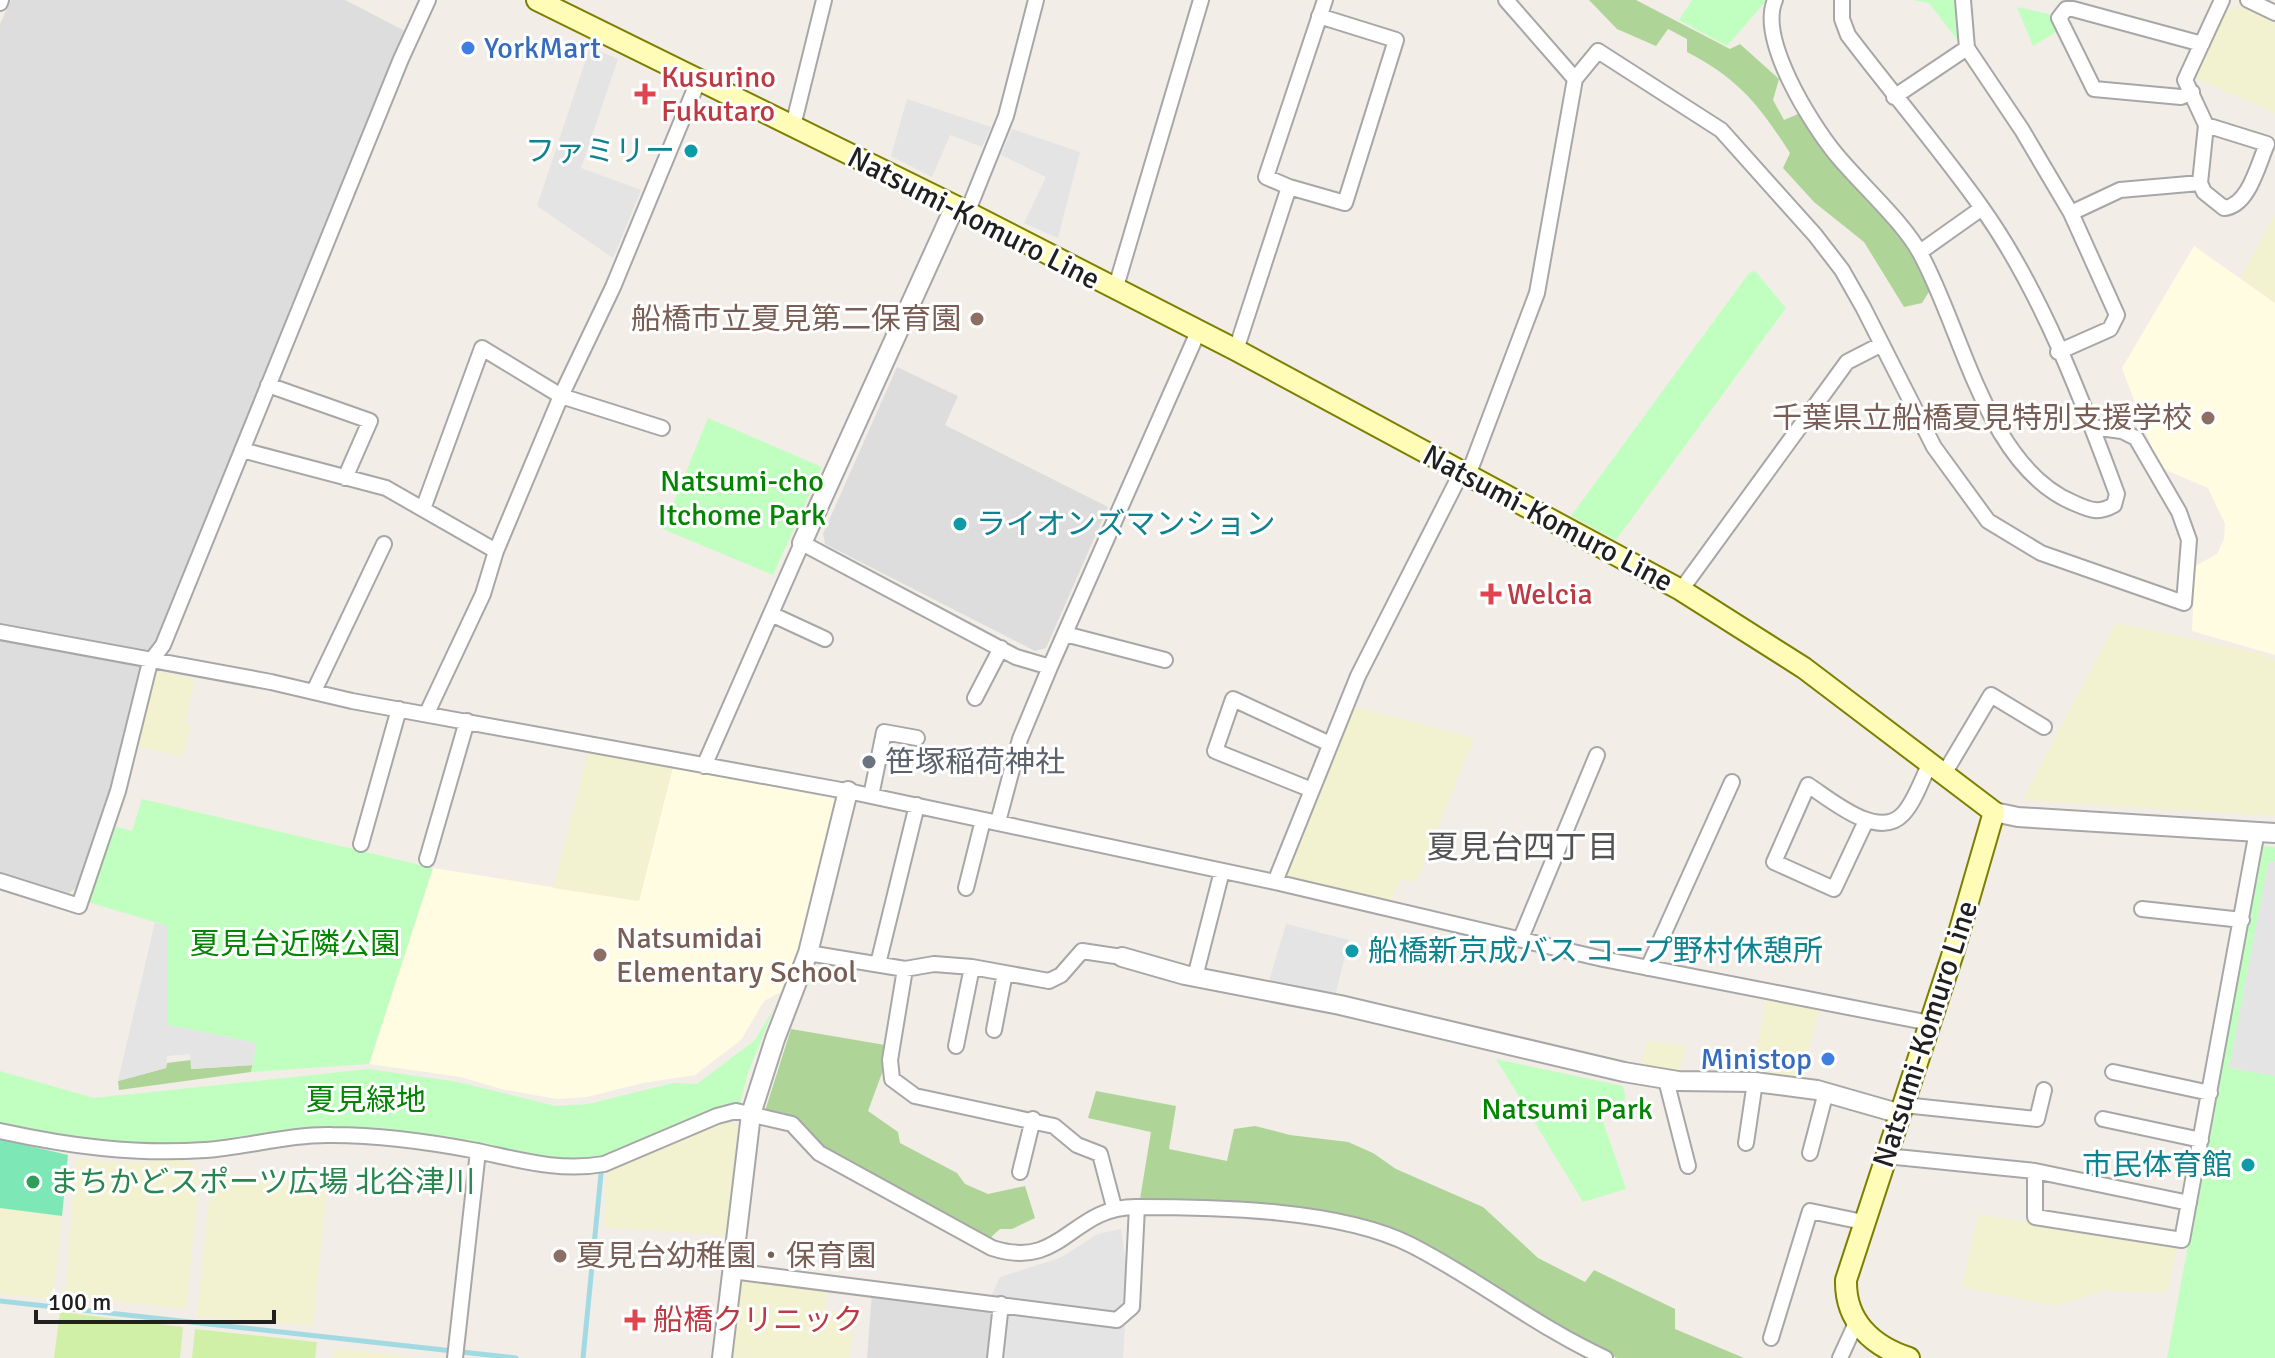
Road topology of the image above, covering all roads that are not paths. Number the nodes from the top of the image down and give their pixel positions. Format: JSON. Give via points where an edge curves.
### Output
{"nodes":[{"id":1,"x":428,"y":0,"type":"edge"},
{"id":2,"x":537,"y":0,"type":"edge"},
{"id":3,"x":824,"y":0,"type":"edge"},
{"id":4,"x":1036,"y":0,"type":"edge"},
{"id":5,"x":1201,"y":0,"type":"edge"},
{"id":6,"x":1325,"y":0,"type":"edge"},
{"id":7,"x":1506,"y":0,"type":"edge"},
{"id":8,"x":1775,"y":0,"type":"edge"},
{"id":9,"x":1842,"y":0,"type":"edge"},
{"id":10,"x":1963,"y":0,"type":"edge"},
{"id":11,"x":2222,"y":0,"type":"edge"},
{"id":12,"x":2248,"y":0,"type":"edge"},
{"id":13,"x":2275,"y":13,"type":"edge"},
{"id":14,"x":1319,"y":16,"type":"junction"},
{"id":15,"x":2202,"y":44,"type":"junction"},
{"id":16,"x":1967,"y":48,"type":"junction"},
{"id":17,"x":699,"y":79,"type":"junction"},
{"id":18,"x":1575,"y":79,"type":"junction"},
{"id":19,"x":2192,"y":92,"type":"junction"},
{"id":20,"x":1894,"y":97,"type":"junction"},
{"id":21,"x":2206,"y":125,"type":"junction"},
{"id":22,"x":793,"y":126,"type":"junction"},
{"id":23,"x":2200,"y":183,"type":"junction"},
{"id":24,"x":1289,"y":187,"type":"junction"},
{"id":25,"x":1982,"y":208,"type":"junction"},
{"id":26,"x":961,"y":210,"type":"junction"},
{"id":27,"x":2071,"y":213,"type":"junction"},
{"id":28,"x":1920,"y":252,"type":"junction"},
{"id":29,"x":1115,"y":290,"type":"junction"},
{"id":30,"x":1198,"y":332,"type":"junction"},
{"id":31,"x":1882,"y":344,"type":"junction"},
{"id":32,"x":1236,"y":350,"type":"junction"},
{"id":33,"x":2058,"y":352,"type":"junction"},
{"id":34,"x":268,"y":385,"type":"junction"},
{"id":35,"x":561,"y":396,"type":"junction"},
{"id":36,"x":2092,"y":427,"type":"junction"},
{"id":37,"x":662,"y":428,"type":"dead end"},
{"id":38,"x":242,"y":450,"type":"junction"},
{"id":39,"x":1465,"y":473,"type":"junction"},
{"id":40,"x":345,"y":478,"type":"junction"},
{"id":41,"x":423,"y":509,"type":"junction"},
{"id":42,"x":802,"y":543,"type":"junction"},
{"id":43,"x":384,"y":544,"type":"dead end"},
{"id":44,"x":496,"y":551,"type":"junction"},
{"id":45,"x":1681,"y":590,"type":"junction"},
{"id":46,"x":771,"y":614,"type":"junction"},
{"id":47,"x":0,"y":632,"type":"edge"},
{"id":48,"x":1065,"y":634,"type":"junction"},
{"id":49,"x":825,"y":639,"type":"dead end"},
{"id":50,"x":1001,"y":648,"type":"junction"},
{"id":51,"x":1165,"y":660,"type":"dead end"},
{"id":52,"x":150,"y":662,"type":"junction"},
{"id":53,"x":1050,"y":667,"type":"junction"},
{"id":54,"x":314,"y":691,"type":"junction"},
{"id":55,"x":975,"y":698,"type":"dead end"},
{"id":56,"x":399,"y":709,"type":"junction"},
{"id":57,"x":427,"y":713,"type":"junction"},
{"id":58,"x":467,"y":721,"type":"junction"},
{"id":59,"x":2044,"y":727,"type":"dead end"},
{"id":60,"x":917,"y":738,"type":"dead end"},
{"id":61,"x":1330,"y":744,"type":"junction"},
{"id":62,"x":1597,"y":755,"type":"dead end"},
{"id":63,"x":704,"y":766,"type":"junction"},
{"id":64,"x":1937,"y":769,"type":"junction"},
{"id":65,"x":1732,"y":782,"type":"dead end"},
{"id":66,"x":1312,"y":790,"type":"junction"},
{"id":67,"x":848,"y":791,"type":"junction"},
{"id":68,"x":871,"y":796,"type":"junction"},
{"id":69,"x":917,"y":805,"type":"junction"},
{"id":70,"x":1994,"y":812,"type":"junction"},
{"id":71,"x":990,"y":821,"type":"junction"},
{"id":72,"x":1866,"y":821,"type":"junction"},
{"id":73,"x":2266,"y":832,"type":"edge"},
{"id":74,"x":361,"y":844,"type":"dead end"},
{"id":75,"x":427,"y":859,"type":"dead end"},
{"id":76,"x":1222,"y":871,"type":"junction"},
{"id":77,"x":0,"y":881,"type":"edge"},
{"id":78,"x":1275,"y":882,"type":"junction"},
{"id":79,"x":966,"y":888,"type":"dead end"},
{"id":80,"x":2142,"y":909,"type":"dead end"},
{"id":81,"x":2242,"y":920,"type":"junction"},
{"id":82,"x":1521,"y":938,"type":"junction"},
{"id":83,"x":808,"y":953,"type":"junction"},
{"id":84,"x":1122,"y":957,"type":"joint"},
{"id":85,"x":878,"y":964,"type":"junction"},
{"id":86,"x":972,"y":967,"type":"junction"},
{"id":87,"x":1648,"y":968,"type":"junction"},
{"id":88,"x":905,"y":969,"type":"junction"},
{"id":89,"x":1005,"y":973,"type":"junction"},
{"id":90,"x":1195,"y":977,"type":"junction"},
{"id":91,"x":1930,"y":1023,"type":"junction"},
{"id":92,"x":994,"y":1030,"type":"dead end"},
{"id":93,"x":956,"y":1046,"type":"dead end"},
{"id":94,"x":2113,"y":1072,"type":"dead end"},
{"id":95,"x":1666,"y":1080,"type":"junction"},
{"id":96,"x":1755,"y":1082,"type":"junction"},
{"id":97,"x":2044,"y":1090,"type":"dead end"},
{"id":98,"x":1826,"y":1092,"type":"junction"},
{"id":99,"x":2210,"y":1093,"type":"junction"},
{"id":100,"x":1902,"y":1110,"type":"junction"},
{"id":101,"x":751,"y":1114,"type":"junction"},
{"id":102,"x":1033,"y":1119,"type":"junction"},
{"id":103,"x":2103,"y":1119,"type":"dead end"},
{"id":104,"x":0,"y":1131,"type":"edge"},
{"id":105,"x":2201,"y":1140,"type":"junction"},
{"id":106,"x":1746,"y":1143,"type":"dead end"},
{"id":107,"x":478,"y":1151,"type":"junction"},
{"id":108,"x":1810,"y":1153,"type":"dead end"},
{"id":109,"x":1886,"y":1156,"type":"junction"},
{"id":110,"x":1688,"y":1166,"type":"dead end"},
{"id":111,"x":2035,"y":1171,"type":"junction"},
{"id":112,"x":1020,"y":1172,"type":"dead end"},
{"id":113,"x":2189,"y":1203,"type":"junction"},
{"id":114,"x":1114,"y":1207,"type":"junction"},
{"id":115,"x":1137,"y":1207,"type":"junction"},
{"id":116,"x":1863,"y":1222,"type":"junction"},
{"id":117,"x":732,"y":1271,"type":"junction"},
{"id":118,"x":1001,"y":1304,"type":"junction"},
{"id":119,"x":1856,"y":1323,"type":"junction"},
{"id":120,"x":1771,"y":1338,"type":"dead end"},
{"id":121,"x":455,"y":1352,"type":"edge"},
{"id":122,"x":722,"y":1358,"type":"edge"},
{"id":123,"x":995,"y":1358,"type":"edge"},
{"id":124,"x":1605,"y":1358,"type":"edge"},
{"id":125,"x":1840,"y":1358,"type":"edge"},
{"id":126,"x":1909,"y":1358,"type":"edge"}],
"edges":[{"from":1,"to":34,"type":"street"},
{"from":2,"to":17,"type":"main road","name":"Natsumi-Komuro Line"},
{"from":3,"to":22,"type":"street"},
{"from":4,"to":26,"type":"street","via":[[1006,116]]},
{"from":5,"to":29,"type":"street"},
{"from":6,"to":14,"type":"street"},
{"from":7,"to":18,"type":"street"},
{"from":8,"to":28,"type":"street","via":[[1771,28],[1795,87],[1832,150]]},
{"from":9,"to":20,"type":"street","via":[[1848,35]]},
{"from":10,"to":16,"type":"street"},
{"from":11,"to":15,"type":"street"},
{"from":12,"to":13,"type":"street"},
{"from":14,"to":24,"type":"street","via":[[1266,177]]},
{"from":14,"to":24,"type":"street","via":[[1396,40],[1345,203]]},
{"from":15,"to":19,"type":"street","via":[[2185,80]]},
{"from":15,"to":19,"type":"street","via":[[2073,9],[2059,18],[2094,89],[2181,97]]},
{"from":16,"to":20,"type":"street"},
{"from":16,"to":27,"type":"street"},
{"from":17,"to":22,"type":"main road","name":"Natsumi-Komuro Line"},
{"from":17,"to":35,"type":"street","via":[[613,287]]},
{"from":18,"to":31,"type":"street","via":[[1598,51],[1721,130],[1842,270]]},
{"from":18,"to":39,"type":"street","via":[[1537,293]]},
{"from":19,"to":21,"type":"street"},
{"from":20,"to":25,"type":"street"},
{"from":21,"to":23,"type":"street"},
{"from":21,"to":23,"type":"street","via":[[2267,144],[2233,207],[2224,208]]},
{"from":22,"to":26,"type":"main road","name":"Natsumi-Komuro Line"},
{"from":23,"to":27,"type":"street","via":[[2120,190]]},
{"from":24,"to":32,"type":"street"},
{"from":25,"to":28,"type":"street"},
{"from":25,"to":33,"type":"street","via":[[2017,264]]},
{"from":26,"to":29,"type":"main road","name":"Natsumi-Komuro Line"},
{"from":26,"to":42,"type":"street"},
{"from":27,"to":33,"type":"street","via":[[2117,315],[2110,329]]},
{"from":28,"to":36,"type":"street","via":[[2006,439],[2035,478],[2058,496],[2096,512],[2114,505],[2117,494]]},
{"from":29,"to":30,"type":"main road","name":"Natsumi-Komuro Line"},
{"from":30,"to":32,"type":"main road","name":"Natsumi-Komuro Line"},
{"from":30,"to":48,"type":"street"},
{"from":31,"to":36,"type":"street","via":[[1934,447],[1988,521],[2041,553],[2184,603],[2189,540],[2179,512],[2136,438]]},
{"from":31,"to":45,"type":"street","via":[[1847,362]]},
{"from":32,"to":39,"type":"main road","name":"Natsumi-Komuro Line"},
{"from":33,"to":36,"type":"street"},
{"from":34,"to":38,"type":"street"},
{"from":34,"to":40,"type":"street","via":[[370,421]]},
{"from":35,"to":37,"type":"street"},
{"from":35,"to":41,"type":"street","via":[[482,348]]},
{"from":35,"to":44,"type":"street"},
{"from":38,"to":40,"type":"street"},
{"from":38,"to":52,"type":"street","via":[[163,645]]},
{"from":39,"to":45,"type":"main road","name":"Natsumi-Komuro Line"},
{"from":39,"to":61,"type":"street","via":[[1423,543]]},
{"from":40,"to":41,"type":"street","via":[[386,488]]},
{"from":41,"to":44,"type":"street"},
{"from":42,"to":46,"type":"street"},
{"from":42,"to":50,"type":"street"},
{"from":43,"to":54,"type":"street"},
{"from":44,"to":57,"type":"street","via":[[483,594]]},
{"from":45,"to":64,"type":"main road","name":"Natsumi-Komuro Line","via":[[1767,642]]},
{"from":46,"to":49,"type":"street"},
{"from":46,"to":63,"type":"street"},
{"from":47,"to":52,"type":"street"},
{"from":48,"to":51,"type":"street"},
{"from":48,"to":53,"type":"street"},
{"from":50,"to":53,"type":"street"},
{"from":50,"to":55,"type":"street"},
{"from":52,"to":54,"type":"street"},
{"from":52,"to":77,"type":"street","via":[[118,791],[79,906]]},
{"from":53,"to":71,"type":"street"},
{"from":54,"to":56,"type":"street"},
{"from":56,"to":57,"type":"street"},
{"from":56,"to":74,"type":"street"},
{"from":57,"to":58,"type":"street"},
{"from":58,"to":63,"type":"street"},
{"from":58,"to":75,"type":"street"},
{"from":59,"to":64,"type":"street","via":[[1991,695]]},
{"from":60,"to":68,"type":"street","via":[[884,732]]},
{"from":61,"to":66,"type":"street"},
{"from":61,"to":66,"type":"street","via":[[1233,699],[1215,751]]},
{"from":62,"to":82,"type":"street"},
{"from":63,"to":67,"type":"street"},
{"from":64,"to":70,"type":"main road","name":"Natsumi-Komuro Line"},
{"from":64,"to":72,"type":"street","via":[[1902,815],[1886,823]]},
{"from":65,"to":87,"type":"street"},
{"from":66,"to":78,"type":"street"},
{"from":67,"to":68,"type":"street"},
{"from":67,"to":83,"type":"street"},
{"from":68,"to":69,"type":"street"},
{"from":69,"to":71,"type":"street"},
{"from":69,"to":85,"type":"street"},
{"from":70,"to":73,"type":"street"},
{"from":70,"to":91,"type":"main road","name":"Natsumi-Komuro Line"},
{"from":71,"to":76,"type":"street"},
{"from":71,"to":79,"type":"street"},
{"from":72,"to":72,"type":"street","via":[[1834,889],[1774,862],[1808,785]]},
{"from":73,"to":81,"type":"street"},
{"from":76,"to":78,"type":"street"},
{"from":76,"to":90,"type":"street"},
{"from":78,"to":82,"type":"street"},
{"from":80,"to":81,"type":"street"},
{"from":81,"to":99,"type":"street"},
{"from":82,"to":87,"type":"street"},
{"from":83,"to":85,"type":"street"},
{"from":83,"to":101,"type":"street"},
{"from":84,"to":89,"type":"street","via":[[1082,951],[1049,981]]},
{"from":84,"to":90,"type":"street"},
{"from":85,"to":88,"type":"street"},
{"from":86,"to":88,"type":"street","via":[[934,964]]},
{"from":86,"to":89,"type":"street"},
{"from":86,"to":93,"type":"street"},
{"from":87,"to":91,"type":"street"},
{"from":88,"to":102,"type":"street","via":[[890,1060],[892,1079],[915,1096]]},
{"from":89,"to":92,"type":"street"},
{"from":90,"to":95,"type":"street"},
{"from":91,"to":100,"type":"main road","name":"Natsumi-Komuro Line"},
{"from":94,"to":99,"type":"street"},
{"from":95,"to":96,"type":"street"},
{"from":95,"to":110,"type":"street"},
{"from":96,"to":98,"type":"street"},
{"from":96,"to":106,"type":"street"},
{"from":97,"to":100,"type":"street","via":[[2037,1119]]},
{"from":98,"to":100,"type":"street"},
{"from":98,"to":108,"type":"street"},
{"from":99,"to":105,"type":"street"},
{"from":100,"to":109,"type":"main road","name":"Natsumi-Komuro Line"},
{"from":101,"to":107,"type":"street","via":[[717,1116],[604,1164],[585,1167],[522,1162]]},
{"from":101,"to":114,"type":"street","via":[[792,1124],[819,1153],[992,1248],[1017,1256],[1040,1252]]},
{"from":101,"to":117,"type":"street"},
{"from":102,"to":112,"type":"street"},
{"from":102,"to":114,"type":"street","via":[[1100,1154]]},
{"from":103,"to":105,"type":"street"},
{"from":104,"to":107,"type":"street","via":[[76,1147],[141,1152],[330,1134]]},
{"from":105,"to":113,"type":"street"},
{"from":107,"to":121,"type":"street"},
{"from":109,"to":111,"type":"street"},
{"from":109,"to":116,"type":"main road","name":"Natsumi-Komuro Line"},
{"from":111,"to":113,"type":"street"},
{"from":111,"to":113,"type":"street","via":[[2035,1217],[2182,1240]]},
{"from":114,"to":115,"type":"street"},
{"from":115,"to":118,"type":"street","via":[[1132,1307],[1126,1315],[1117,1320]]},
{"from":115,"to":124,"type":"street","via":[[1216,1209],[1361,1225],[1410,1245]]},
{"from":116,"to":119,"type":"main road","name":"Natsumi-Komuro Line","via":[[1846,1280]]},
{"from":116,"to":120,"type":"street","via":[[1810,1211]]},
{"from":117,"to":118,"type":"street"},
{"from":117,"to":122,"type":"street"},
{"from":118,"to":123,"type":"street"},
{"from":119,"to":125,"type":"street"},
{"from":119,"to":126,"type":"main road","via":[[1879,1344]]}]}
